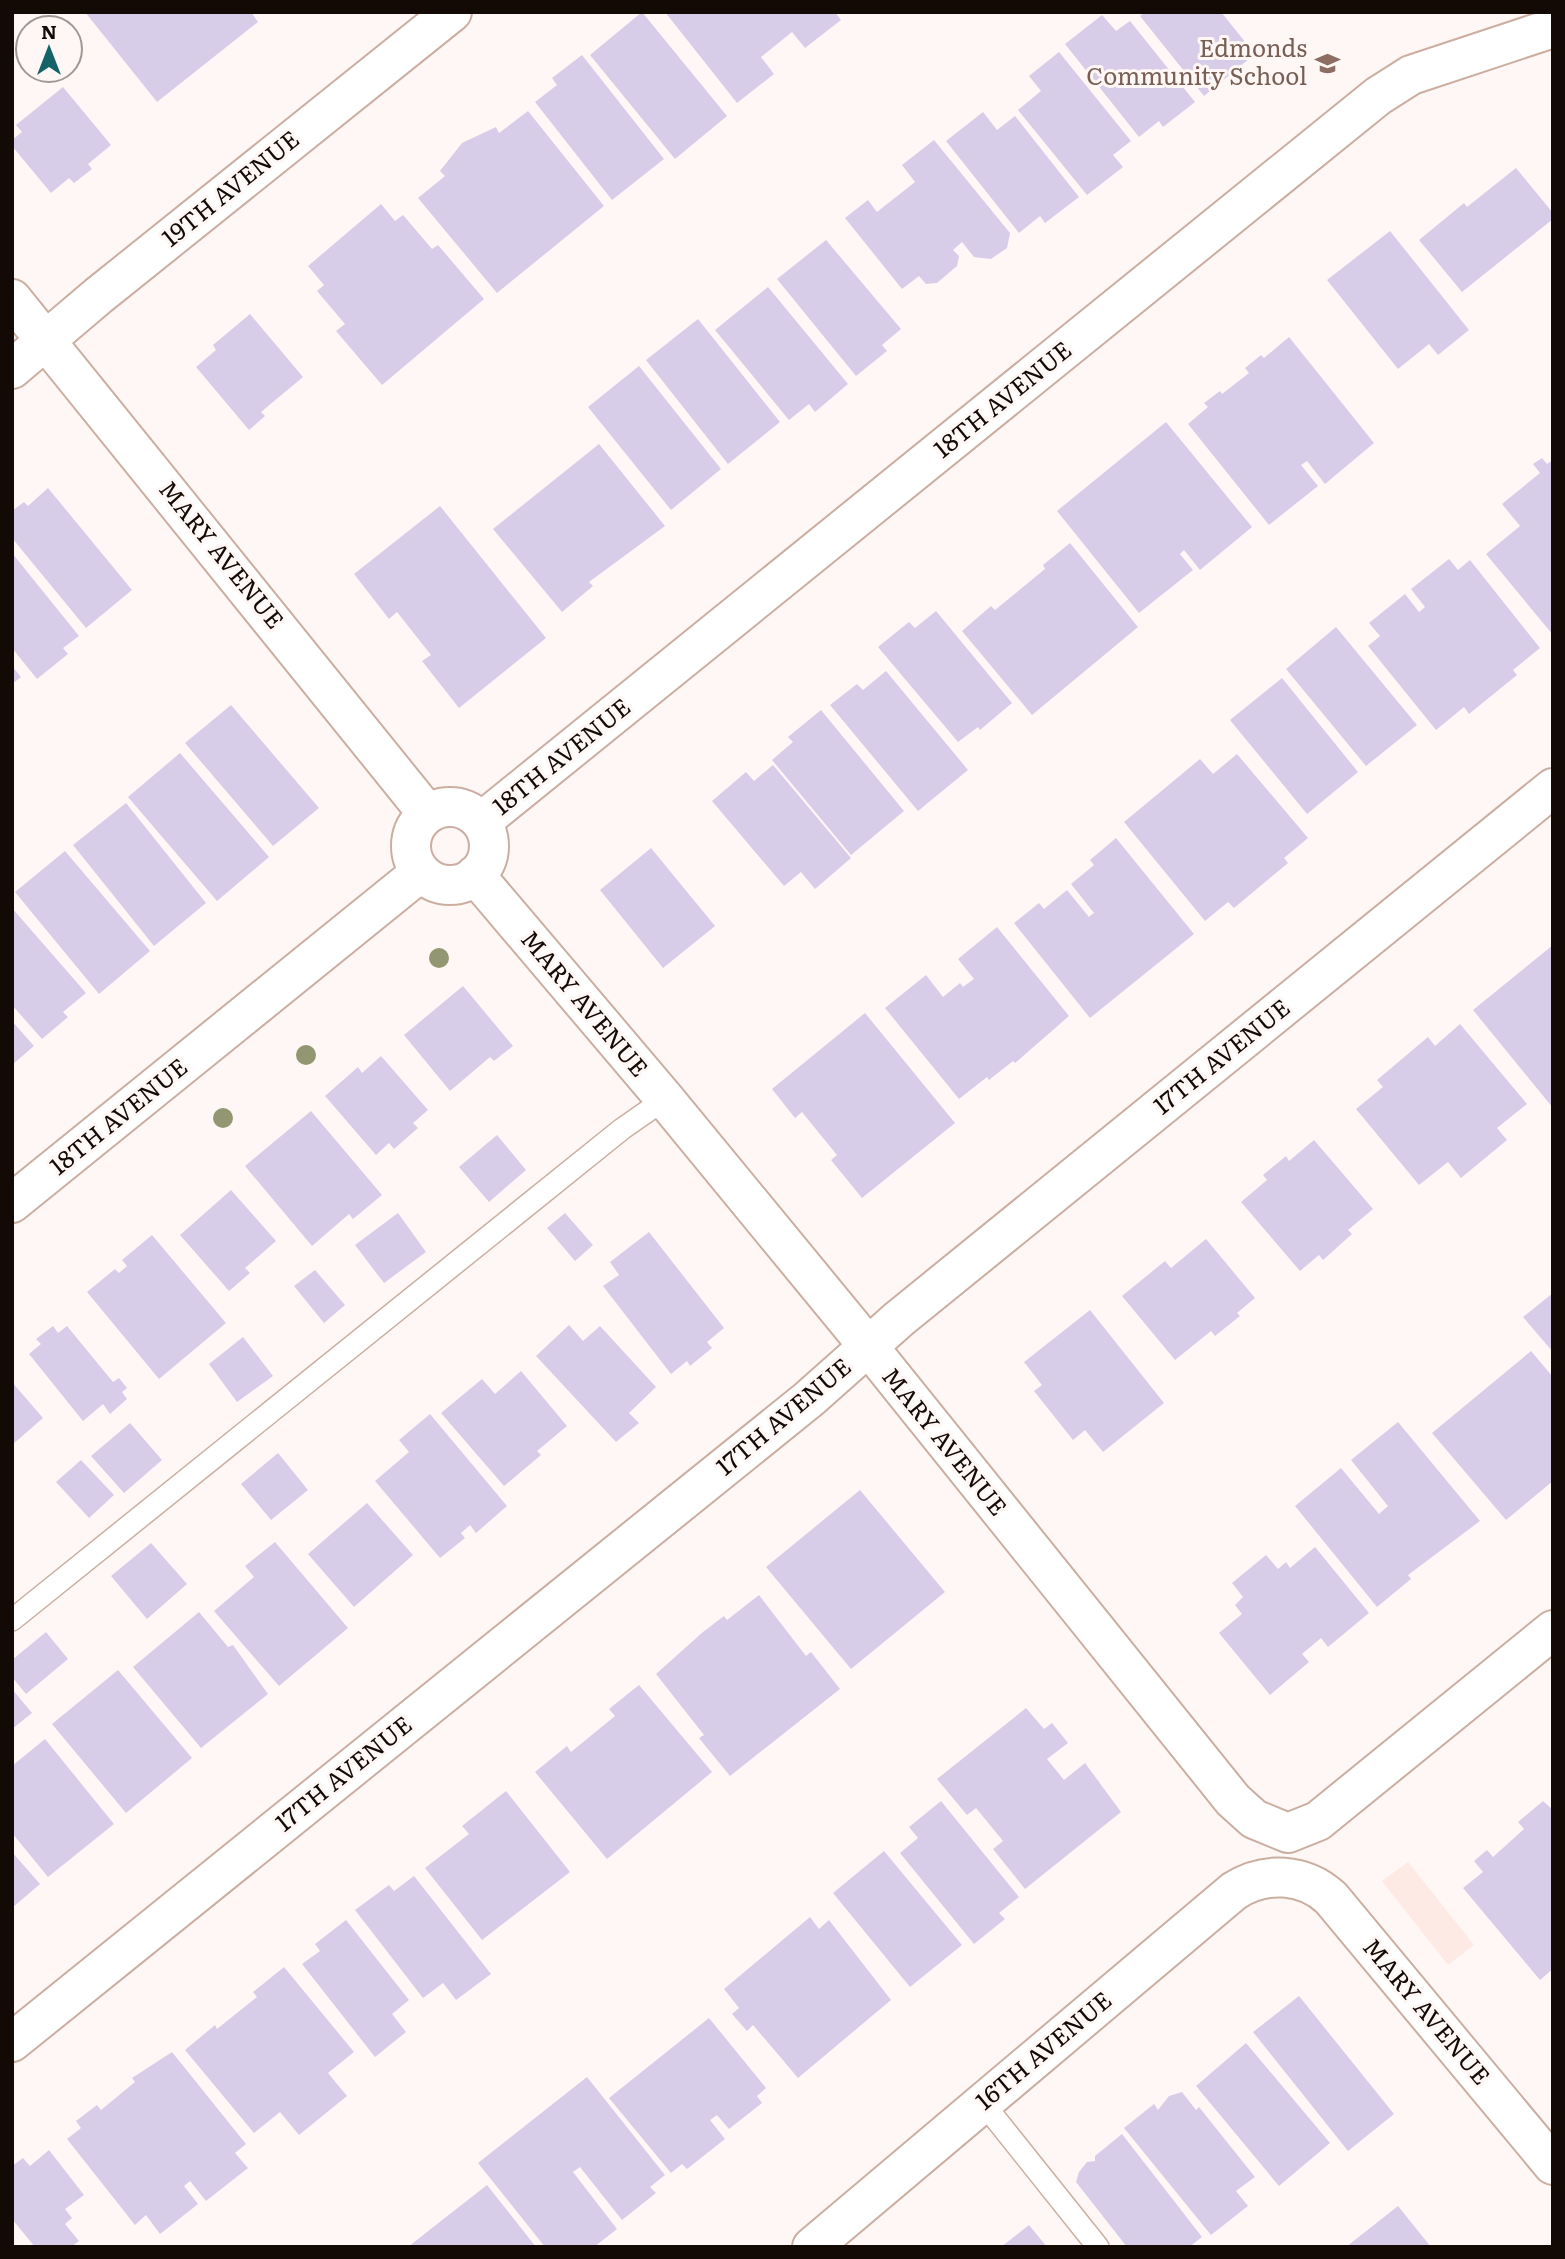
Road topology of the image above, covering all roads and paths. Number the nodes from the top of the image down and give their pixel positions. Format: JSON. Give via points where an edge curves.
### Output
{"nodes":[{"id":1,"x":452,"y":12,"type":"edge"},
{"id":2,"x":1553,"y":28,"type":"edge"},
{"id":3,"x":12,"y":299,"type":"edge"},
{"id":4,"x":47,"y":341,"type":"junction"},
{"id":5,"x":12,"y":369,"type":"edge"},
{"id":6,"x":1553,"y":788,"type":"edge"},
{"id":7,"x":427,"y":813,"type":"junction"},
{"id":8,"x":481,"y":822,"type":"junction"},
{"id":9,"x":421,"y":872,"type":"junction"},
{"id":10,"x":475,"y":875,"type":"junction"},
{"id":11,"x":665,"y":1099,"type":"junction"},
{"id":12,"x":12,"y":1203,"type":"edge"},
{"id":13,"x":868,"y":1346,"type":"junction"},
{"id":14,"x":12,"y":1620,"type":"edge"},
{"id":15,"x":1553,"y":1630,"type":"edge"},
{"id":16,"x":1286,"y":1876,"type":"joint"},
{"id":17,"x":12,"y":2042,"type":"edge"},
{"id":18,"x":983,"y":2103,"type":"junction"},
{"id":19,"x":1553,"y":2165,"type":"edge"},
{"id":20,"x":811,"y":2247,"type":"edge"},
{"id":21,"x":1098,"y":2247,"type":"edge"}],
"edges":[{"from":1,"to":4,"type":"street","name":"19TH AVENUE"},
{"from":2,"to":8,"type":"street","name":"18TH AVENUE","via":[[1411,75],[1378,96]]},
{"from":3,"to":4,"type":"street","name":"MARY AVENUE"},
{"from":4,"to":5,"type":"street","name":"19TH AVENUE"},
{"from":4,"to":7,"type":"street","name":"MARY AVENUE"},
{"from":6,"to":13,"type":"street","name":"17TH AVENUE"},
{"from":7,"to":8,"type":"street","via":[[450,806],[472,813]]},
{"from":7,"to":9,"type":"street","via":[[411,841],[414,863]]},
{"from":8,"to":10,"type":"street","via":[[487,832],[488,856]]},
{"from":9,"to":10,"type":"street","via":[[430,880],[453,884]]},
{"from":9,"to":12,"type":"street","name":"18TH AVENUE"},
{"from":10,"to":11,"type":"street","name":"MARY AVENUE"},
{"from":11,"to":13,"type":"street","name":"MARY AVENUE"},
{"from":11,"to":14,"type":"lane"},
{"from":13,"to":15,"type":"street","name":"MARY AVENUE","via":[[1233,1800],[1254,1819],[1288,1833],[1318,1821]]},
{"from":13,"to":17,"type":"street","name":"17TH AVENUE","via":[[809,1399]]},
{"from":16,"to":18,"type":"street","name":"16TH AVENUE","via":[[1246,1883],[1234,1891]]},
{"from":16,"to":19,"type":"street","name":"MARY AVENUE","via":[[1320,1888],[1331,1898]]},
{"from":18,"to":20,"type":"street","name":"16TH AVENUE"},
{"from":18,"to":21,"type":"lane"}]}
